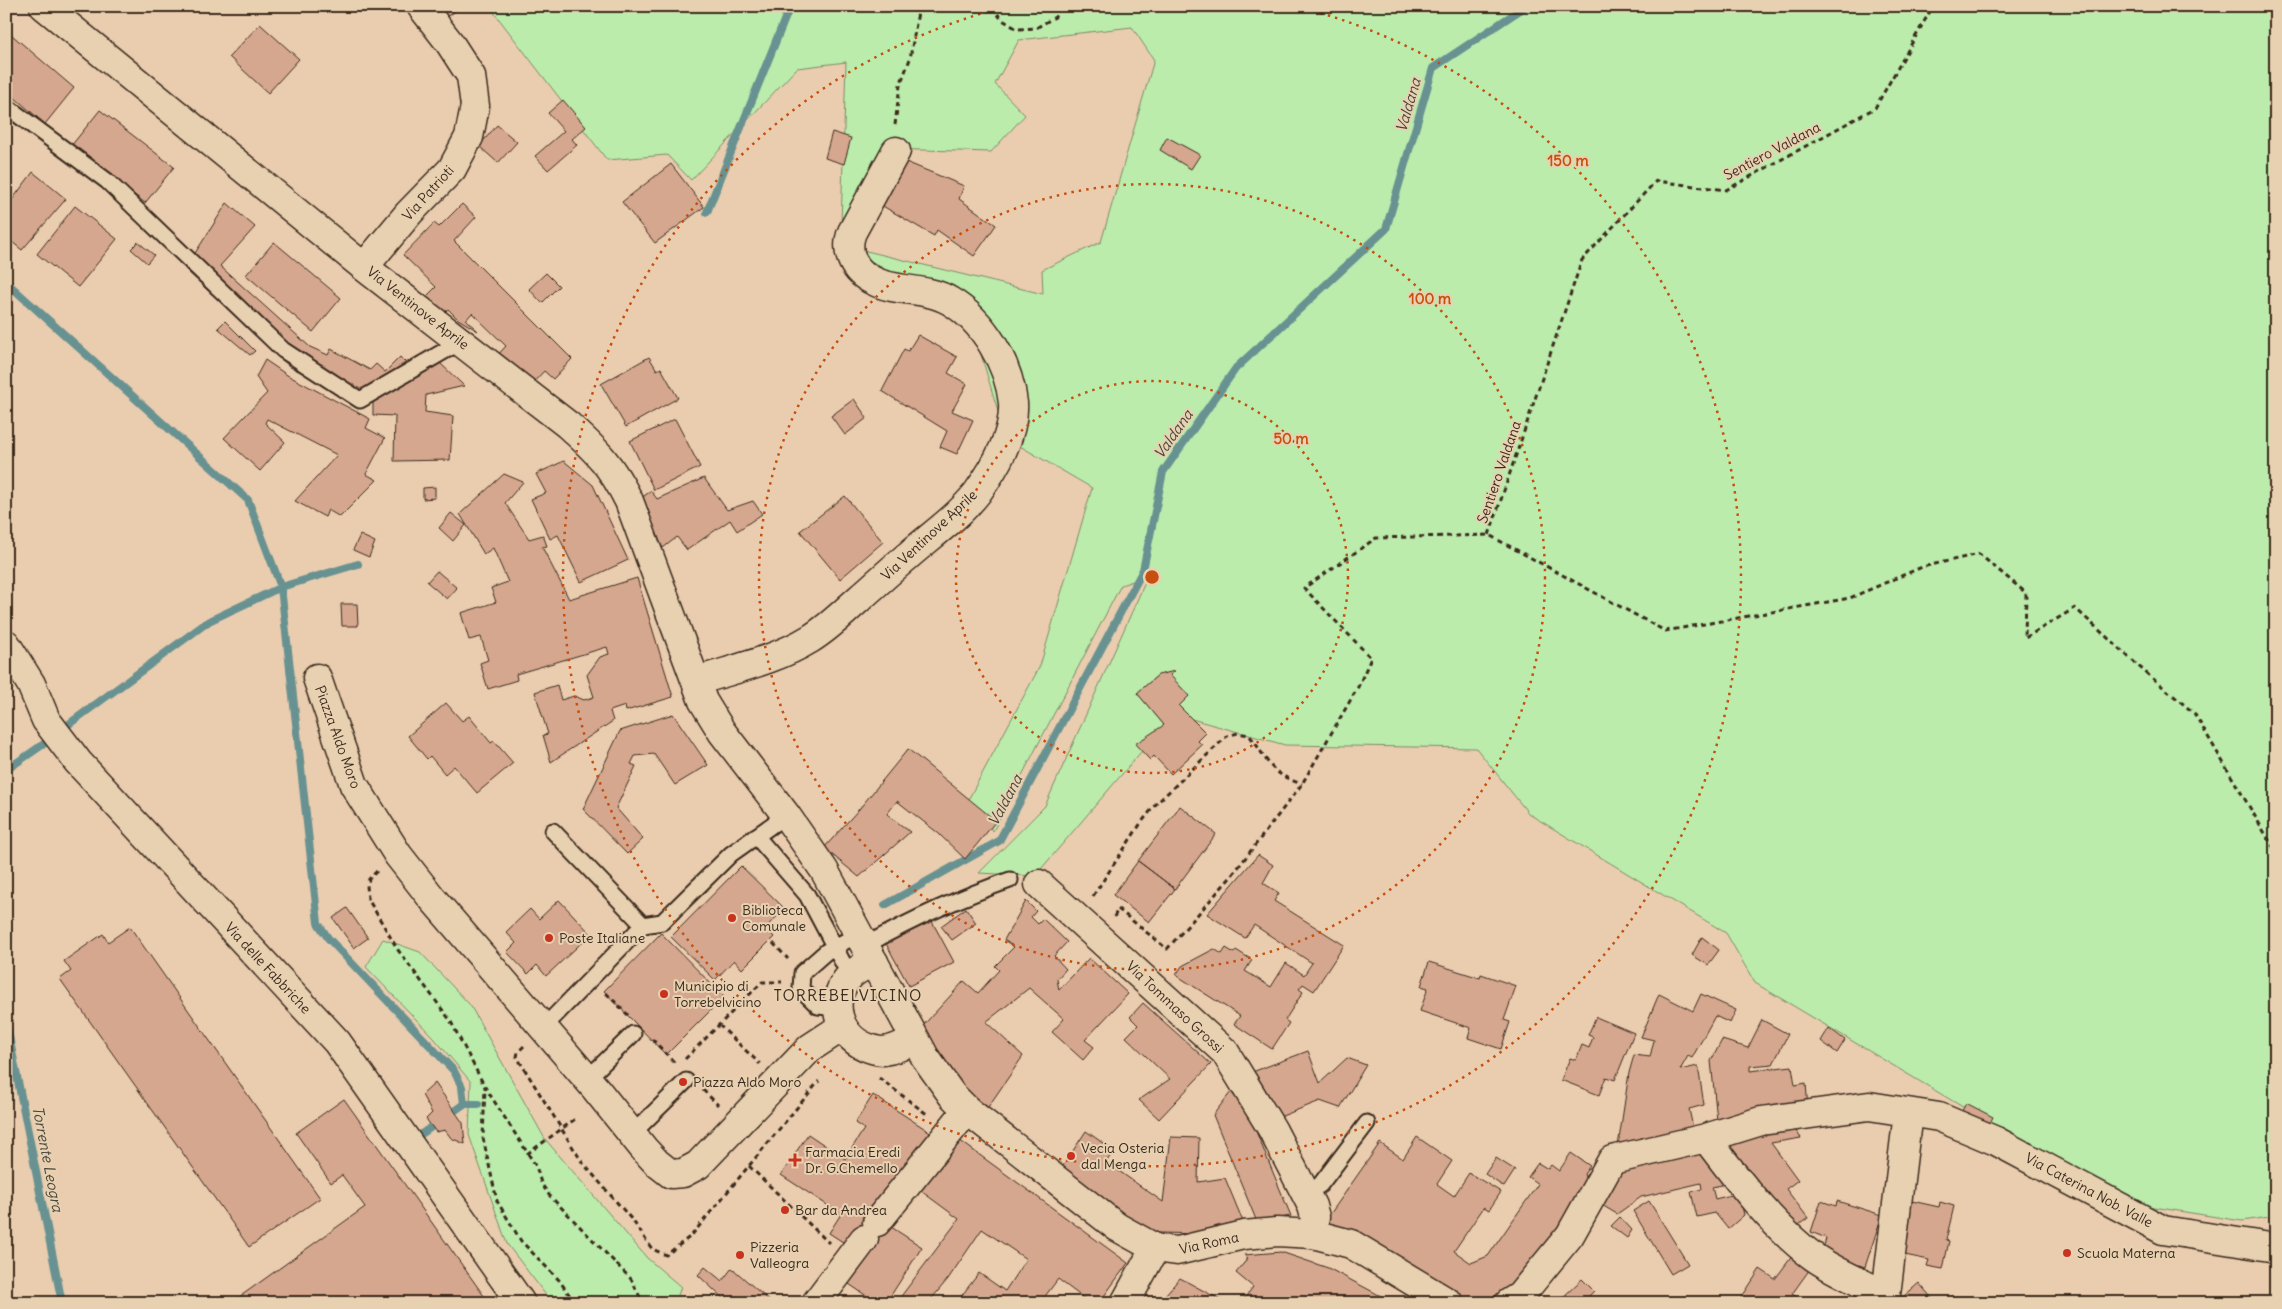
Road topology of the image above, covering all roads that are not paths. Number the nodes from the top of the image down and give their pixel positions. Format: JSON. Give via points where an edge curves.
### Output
{"nodes":[{"id":1,"x":44,"y":6,"type":"edge"},
{"id":2,"x":421,"y":6,"type":"edge"},
{"id":3,"x":6,"y":106,"type":"edge"},
{"id":4,"x":896,"y":151,"type":"road end"},
{"id":5,"x":364,"y":266,"type":"junction"},
{"id":6,"x":460,"y":342,"type":"junction"},
{"id":7,"x":6,"y":644,"type":"edge"},
{"id":8,"x":317,"y":678,"type":"dead end"},
{"id":9,"x":696,"y":681,"type":"junction"},
{"id":10,"x":786,"y":815,"type":"junction"},
{"id":11,"x":554,"y":831,"type":"dead end"},
{"id":12,"x":756,"y":836,"type":"junction"},
{"id":13,"x":1010,"y":880,"type":"dead end"},
{"id":14,"x":1039,"y":884,"type":"dead end"},
{"id":15,"x":643,"y":925,"type":"junction"},
{"id":16,"x":834,"y":947,"type":"junction"},
{"id":17,"x":866,"y":947,"type":"junction"},
{"id":18,"x":850,"y":976,"type":"junction"},
{"id":19,"x":840,"y":1018,"type":"junction"},
{"id":20,"x":543,"y":1028,"type":"junction"},
{"id":21,"x":637,"y":1029,"type":"road end"},
{"id":22,"x":916,"y":1039,"type":"junction"},
{"id":23,"x":587,"y":1079,"type":"junction"},
{"id":24,"x":686,"y":1081,"type":"dead end"},
{"id":25,"x":967,"y":1110,"type":"junction"},
{"id":26,"x":1908,"y":1114,"type":"junction"},
{"id":27,"x":1367,"y":1123,"type":"dead end"},
{"id":28,"x":632,"y":1134,"type":"junction"},
{"id":29,"x":1706,"y":1138,"type":"junction"},
{"id":30,"x":1306,"y":1194,"type":"junction"},
{"id":31,"x":1313,"y":1234,"type":"junction"},
{"id":32,"x":1156,"y":1248,"type":"junction"},
{"id":33,"x":2276,"y":1248,"type":"edge"},
{"id":34,"x":1885,"y":1299,"type":"edge"},
{"id":35,"x":521,"y":1303,"type":"edge"},
{"id":36,"x":816,"y":1303,"type":"edge"},
{"id":37,"x":1125,"y":1303,"type":"edge"},
{"id":38,"x":1449,"y":1303,"type":"edge"},
{"id":39,"x":1509,"y":1303,"type":"edge"}],
"edges":[{"from":1,"to":5,"type":"street","name":"Via Ventinove Aprile"},
{"from":2,"to":5,"type":"street","name":"Via Patrioti","via":[[471,76],[476,106],[469,137],[452,169]]},
{"from":3,"to":6,"type":"lane","via":[[107,181],[283,350],[360,400]]},
{"from":4,"to":9,"type":"street","name":"Via Ventinove Aprile","via":[[852,232],[849,253],[854,265],[875,282],[935,294],[975,319],[996,349],[1013,403],[1012,420],[1003,448],[976,494],[828,626],[794,648]]},
{"from":5,"to":6,"type":"street","name":"Via Ventinove Aprile"},
{"from":6,"to":9,"type":"street","name":"Via Ventinove Aprile","via":[[575,432],[597,451],[615,474],[629,501]]},
{"from":7,"to":35,"type":"street","name":"Via delle Fabbriche","via":[[31,684],[46,720],[78,762],[337,1042]]},
{"from":8,"to":20,"type":"street","name":"Piazza Aldo Moro","via":[[354,785],[398,855]]},
{"from":9,"to":10,"type":"street","name":"Via Ventinove Aprile","via":[[703,701],[722,732]]},
{"from":10,"to":12,"type":"lane"},
{"from":10,"to":17,"type":"street","name":"Via Ventinove Aprile","via":[[824,870]]},
{"from":11,"to":15,"type":"lane"},
{"from":12,"to":15,"type":"lane","via":[[731,854],[662,922]]},
{"from":12,"to":16,"type":"lane","via":[[807,895]]},
{"from":13,"to":17,"type":"lane","via":[[915,918]]},
{"from":14,"to":30,"type":"street","name":"Via Tommaso Grossi","via":[[1225,1052],[1272,1128]]},
{"from":15,"to":20,"type":"lane"},
{"from":16,"to":17,"type":"lane"},
{"from":16,"to":18,"type":"lane"},
{"from":16,"to":19,"type":"lane","via":[[802,973],[802,990],[818,1006]]},
{"from":17,"to":18,"type":"street"},
{"from":17,"to":22,"type":"street","name":"Via Ventinove Aprile"},
{"from":18,"to":19,"type":"street","via":[[839,992]]},
{"from":19,"to":22,"type":"street","via":[[848,1035],[861,1046],[881,1051]]},
{"from":19,"to":28,"type":"street","name":"Piazza Aldo Moro","via":[[698,1165],[683,1173],[671,1174]]},
{"from":20,"to":23,"type":"street","name":"Piazza Aldo Moro"},
{"from":21,"to":23,"type":"lane"},
{"from":22,"to":25,"type":"street","name":"Via Roma","via":[[937,1075]]},
{"from":23,"to":28,"type":"street","name":"Piazza Aldo Moro"},
{"from":24,"to":28,"type":"lane"},
{"from":25,"to":32,"type":"street","name":"Via Roma","via":[[1117,1227]]},
{"from":25,"to":36,"type":"street"},
{"from":26,"to":29,"type":"street","name":"Via Caterina Nob. Valle","via":[[1869,1106],[1760,1121]]},
{"from":26,"to":33,"type":"street","name":"Via Caterina Nob. Valle","via":[[1939,1117],[1996,1141],[2163,1230]]},
{"from":26,"to":34,"type":"street"},
{"from":27,"to":30,"type":"lane","via":[[1320,1185]]},
{"from":29,"to":34,"type":"street","via":[[1724,1164],[1784,1231],[1814,1257]]},
{"from":29,"to":39,"type":"street","name":"Via Caterina Nob. Valle","via":[[1612,1160],[1570,1235],[1520,1296]]},
{"from":30,"to":31,"type":"street","name":"Via Tommaso Grossi","via":[[1315,1216]]},
{"from":31,"to":32,"type":"street","name":"Via Roma","via":[[1278,1232],[1244,1235],[1177,1251]]},
{"from":31,"to":38,"type":"street","name":"Via Roma","via":[[1351,1244]]},
{"from":32,"to":37,"type":"street"}]}
